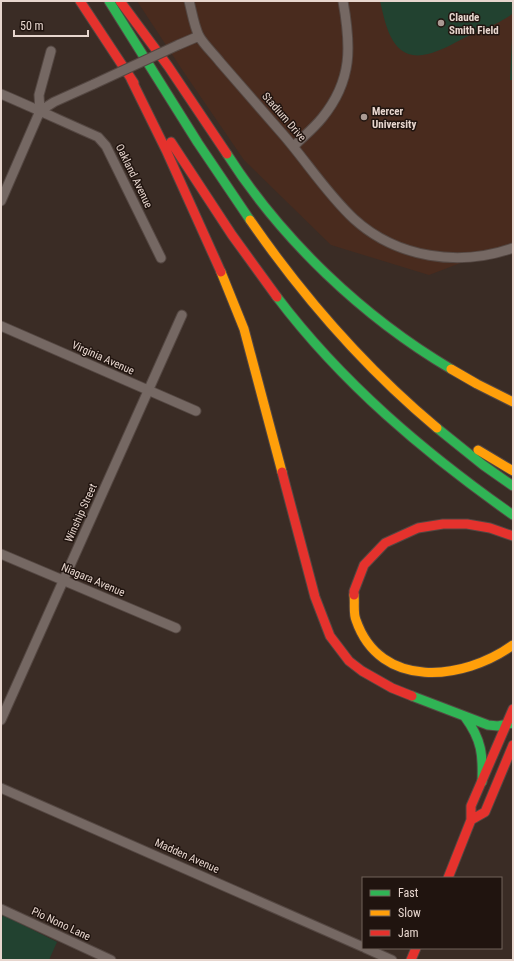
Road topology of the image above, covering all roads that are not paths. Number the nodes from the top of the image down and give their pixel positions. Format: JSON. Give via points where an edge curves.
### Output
{"nodes":[{"id":1,"x":80,"y":1,"type":"edge"},
{"id":2,"x":109,"y":1,"type":"edge"},
{"id":3,"x":120,"y":1,"type":"edge"},
{"id":4,"x":189,"y":1,"type":"edge"},
{"id":5,"x":343,"y":1,"type":"edge"},
{"id":6,"x":199,"y":36,"type":"junction"},
{"id":7,"x":51,"y":51,"type":"dead end"},
{"id":8,"x":131,"y":79,"type":"junction"},
{"id":9,"x":1,"y":94,"type":"edge"},
{"id":10,"x":40,"y":111,"type":"junction"},
{"id":11,"x":294,"y":146,"type":"junction"},
{"id":12,"x":1,"y":201,"type":"edge"},
{"id":13,"x":513,"y":248,"type":"edge"},
{"id":14,"x":161,"y":258,"type":"dead end"},
{"id":15,"x":182,"y":315,"type":"dead end"},
{"id":16,"x":1,"y":326,"type":"edge"},
{"id":17,"x":149,"y":391,"type":"junction"},
{"id":18,"x":513,"y":402,"type":"edge"},
{"id":19,"x":196,"y":411,"type":"dead end"},
{"id":20,"x":441,"y":431,"type":"junction"},
{"id":21,"x":513,"y":470,"type":"edge"},
{"id":22,"x":513,"y":486,"type":"edge"},
{"id":23,"x":513,"y":514,"type":"edge"},
{"id":24,"x":513,"y":536,"type":"edge"},
{"id":25,"x":1,"y":554,"type":"edge"},
{"id":26,"x":63,"y":581,"type":"junction"},
{"id":27,"x":176,"y":628,"type":"dead end"},
{"id":28,"x":513,"y":645,"type":"edge"},
{"id":29,"x":513,"y":708,"type":"edge"},
{"id":30,"x":465,"y":718,"type":"junction"},
{"id":31,"x":1,"y":720,"type":"edge"},
{"id":32,"x":510,"y":724,"type":"edge"},
{"id":33,"x":513,"y":745,"type":"edge"},
{"id":34,"x":482,"y":782,"type":"junction"},
{"id":35,"x":1,"y":788,"type":"edge"},
{"id":36,"x":471,"y":820,"type":"junction"},
{"id":37,"x":448,"y":877,"type":"edge"},
{"id":38,"x":1,"y":910,"type":"edge"},
{"id":39,"x":362,"y":947,"type":"edge"},
{"id":40,"x":366,"y":949,"type":"edge"},
{"id":41,"x":416,"y":949,"type":"edge"},
{"id":42,"x":111,"y":960,"type":"edge"},
{"id":43,"x":392,"y":960,"type":"edge"},
{"id":44,"x":411,"y":960,"type":"edge"}],
"edges":[{"from":1,"to":8,"type":"main road"},
{"from":2,"to":20,"type":"main road","via":[[254,225],[295,282],[359,355]]},
{"from":3,"to":18,"type":"main road","via":[[146,33],[255,194],[303,249],[352,295],[407,340],[445,365]]},
{"from":4,"to":6,"type":"street"},
{"from":5,"to":11,"type":"street","via":[[349,47],[343,81],[329,109]]},
{"from":6,"to":10,"type":"street","bridge":true,"via":[[54,102]]},
{"from":6,"to":11,"type":"street","name":"Stadium Drive"},
{"from":7,"to":10,"type":"street","via":[[39,95]]},
{"from":8,"to":23,"type":"main road","via":[[253,265],[325,353],[403,429]]},
{"from":8,"to":30,"type":"main road","via":[[215,257],[244,328],[315,597],[330,636],[350,661],[373,678]]},
{"from":9,"to":10,"type":"street","name":"Oakland Avenue"},
{"from":10,"to":12,"type":"street"},
{"from":10,"to":14,"type":"street","name":"Oakland Avenue","via":[[102,140]]},
{"from":11,"to":13,"type":"street","name":"Stadium Drive","via":[[330,193],[354,219],[389,242],[418,253],[449,258],[470,258]]},
{"from":15,"to":17,"type":"street","name":"Winship Street"},
{"from":16,"to":17,"type":"street","name":"Virginia Avenue"},
{"from":17,"to":19,"type":"street","name":"Virginia Avenue"},
{"from":17,"to":26,"type":"street","name":"Winship Street"},
{"from":20,"to":21,"type":"main road"},
{"from":20,"to":22,"type":"main road"},
{"from":24,"to":28,"type":"main road","via":[[468,523],[440,523],[400,534],[378,548],[364,565],[356,584],[353,605],[358,627],[370,648],[386,662],[408,671],[435,674],[464,669],[492,658]]},
{"from":25,"to":26,"type":"street","name":"Niagara Avenue"},
{"from":26,"to":27,"type":"street","name":"Niagara Avenue"},
{"from":26,"to":31,"type":"street","name":"Winship Street"},
{"from":29,"to":32,"type":"main road"},
{"from":30,"to":32,"type":"main road","via":[[488,725]]},
{"from":30,"to":34,"type":"main road","via":[[480,740]]},
{"from":32,"to":34,"type":"main road"},
{"from":33,"to":36,"type":"main road","via":[[485,812]]},
{"from":34,"to":36,"type":"main road","via":[[471,806]]},
{"from":35,"to":39,"type":"street","name":"Madden Avenue"},
{"from":36,"to":37,"type":"main road"},
{"from":38,"to":42,"type":"street","name":"Pio Nono Lane"},
{"from":40,"to":43,"type":"street","name":"Madden Avenue"},
{"from":41,"to":44,"type":"main road"}]}
